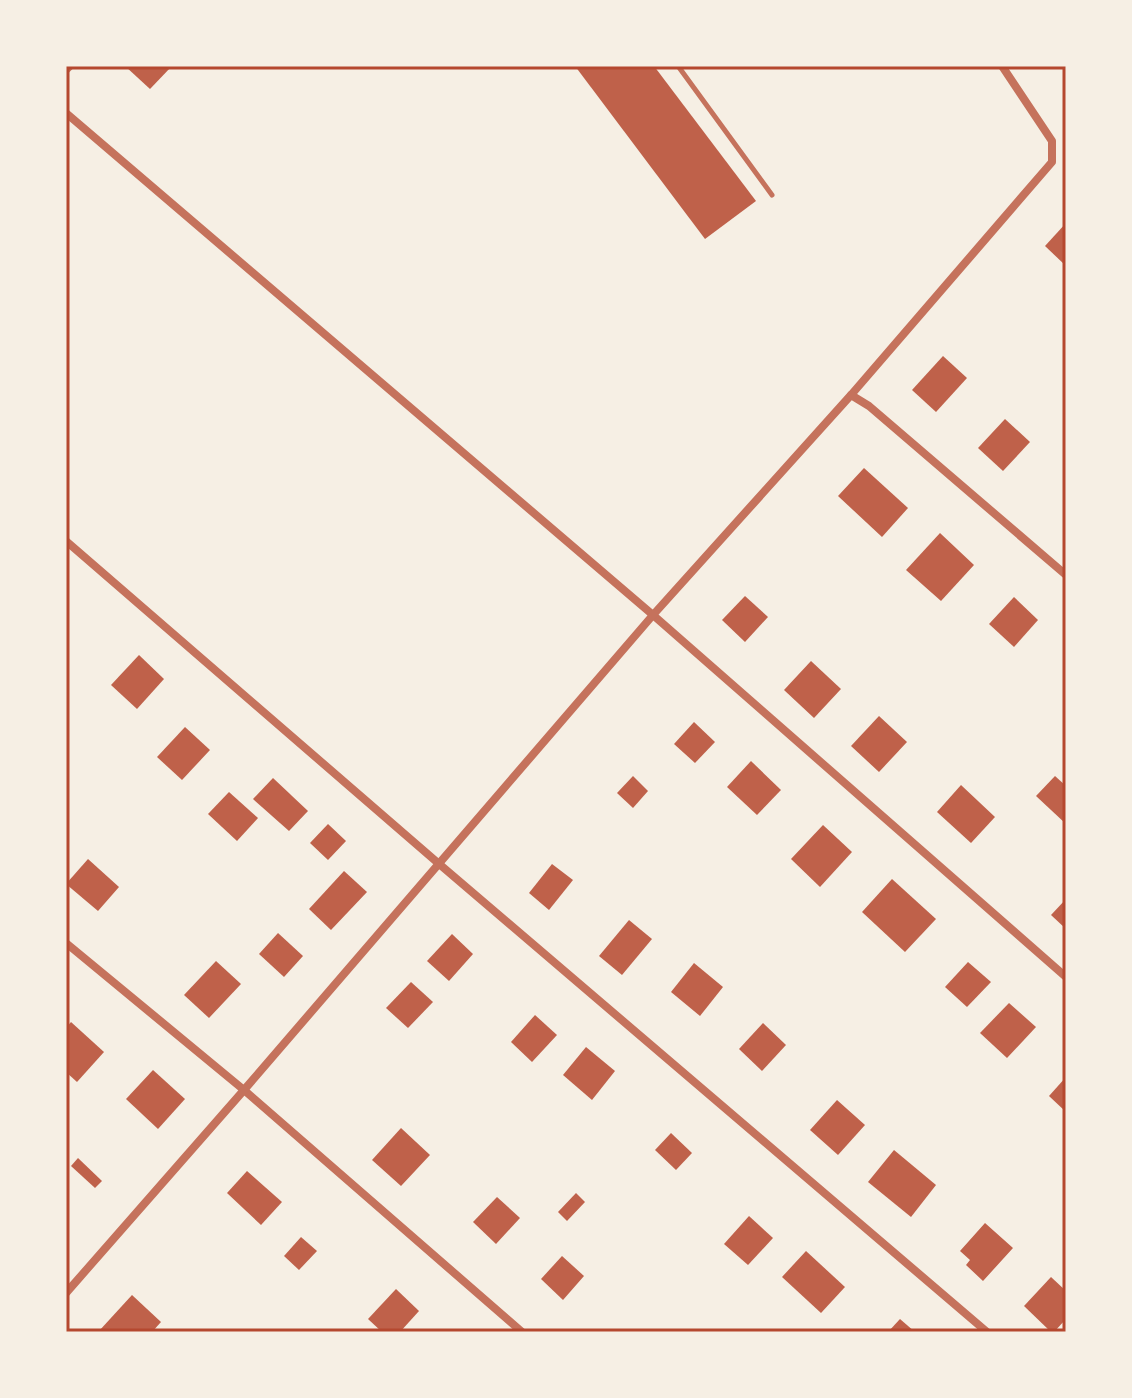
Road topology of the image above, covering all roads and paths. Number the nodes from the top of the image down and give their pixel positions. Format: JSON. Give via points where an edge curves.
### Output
{"nodes":[{"id":1,"x":72,"y":66,"type":"edge"},
{"id":2,"x":678,"y":66,"type":"edge"},
{"id":3,"x":1002,"y":66,"type":"edge"},
{"id":4,"x":66,"y":72,"type":"edge"},
{"id":5,"x":66,"y":113,"type":"edge"},
{"id":6,"x":772,"y":195,"type":"dead end"},
{"id":7,"x":851,"y":395,"type":"junction"},
{"id":8,"x":66,"y":541,"type":"edge"},
{"id":9,"x":1066,"y":575,"type":"edge"},
{"id":10,"x":653,"y":615,"type":"junction"},
{"id":11,"x":438,"y":863,"type":"junction"},
{"id":12,"x":66,"y":943,"type":"edge"},
{"id":13,"x":1066,"y":977,"type":"edge"},
{"id":14,"x":244,"y":1090,"type":"junction"},
{"id":15,"x":66,"y":1293,"type":"edge"},
{"id":16,"x":522,"y":1332,"type":"edge"},
{"id":17,"x":987,"y":1332,"type":"edge"}],
"edges":[{"from":1,"to":4,"type":"lane"},
{"from":2,"to":6,"type":"lane"},
{"from":3,"to":7,"type":"street","via":[[1052,141],[1052,162]]},
{"from":5,"to":10,"type":"street"},
{"from":7,"to":9,"type":"street"},
{"from":7,"to":10,"type":"street"},
{"from":8,"to":11,"type":"street"},
{"from":10,"to":11,"type":"street"},
{"from":10,"to":13,"type":"street"},
{"from":11,"to":14,"type":"street"},
{"from":11,"to":17,"type":"street"},
{"from":12,"to":14,"type":"street"},
{"from":14,"to":15,"type":"street"},
{"from":14,"to":16,"type":"street"}]}
